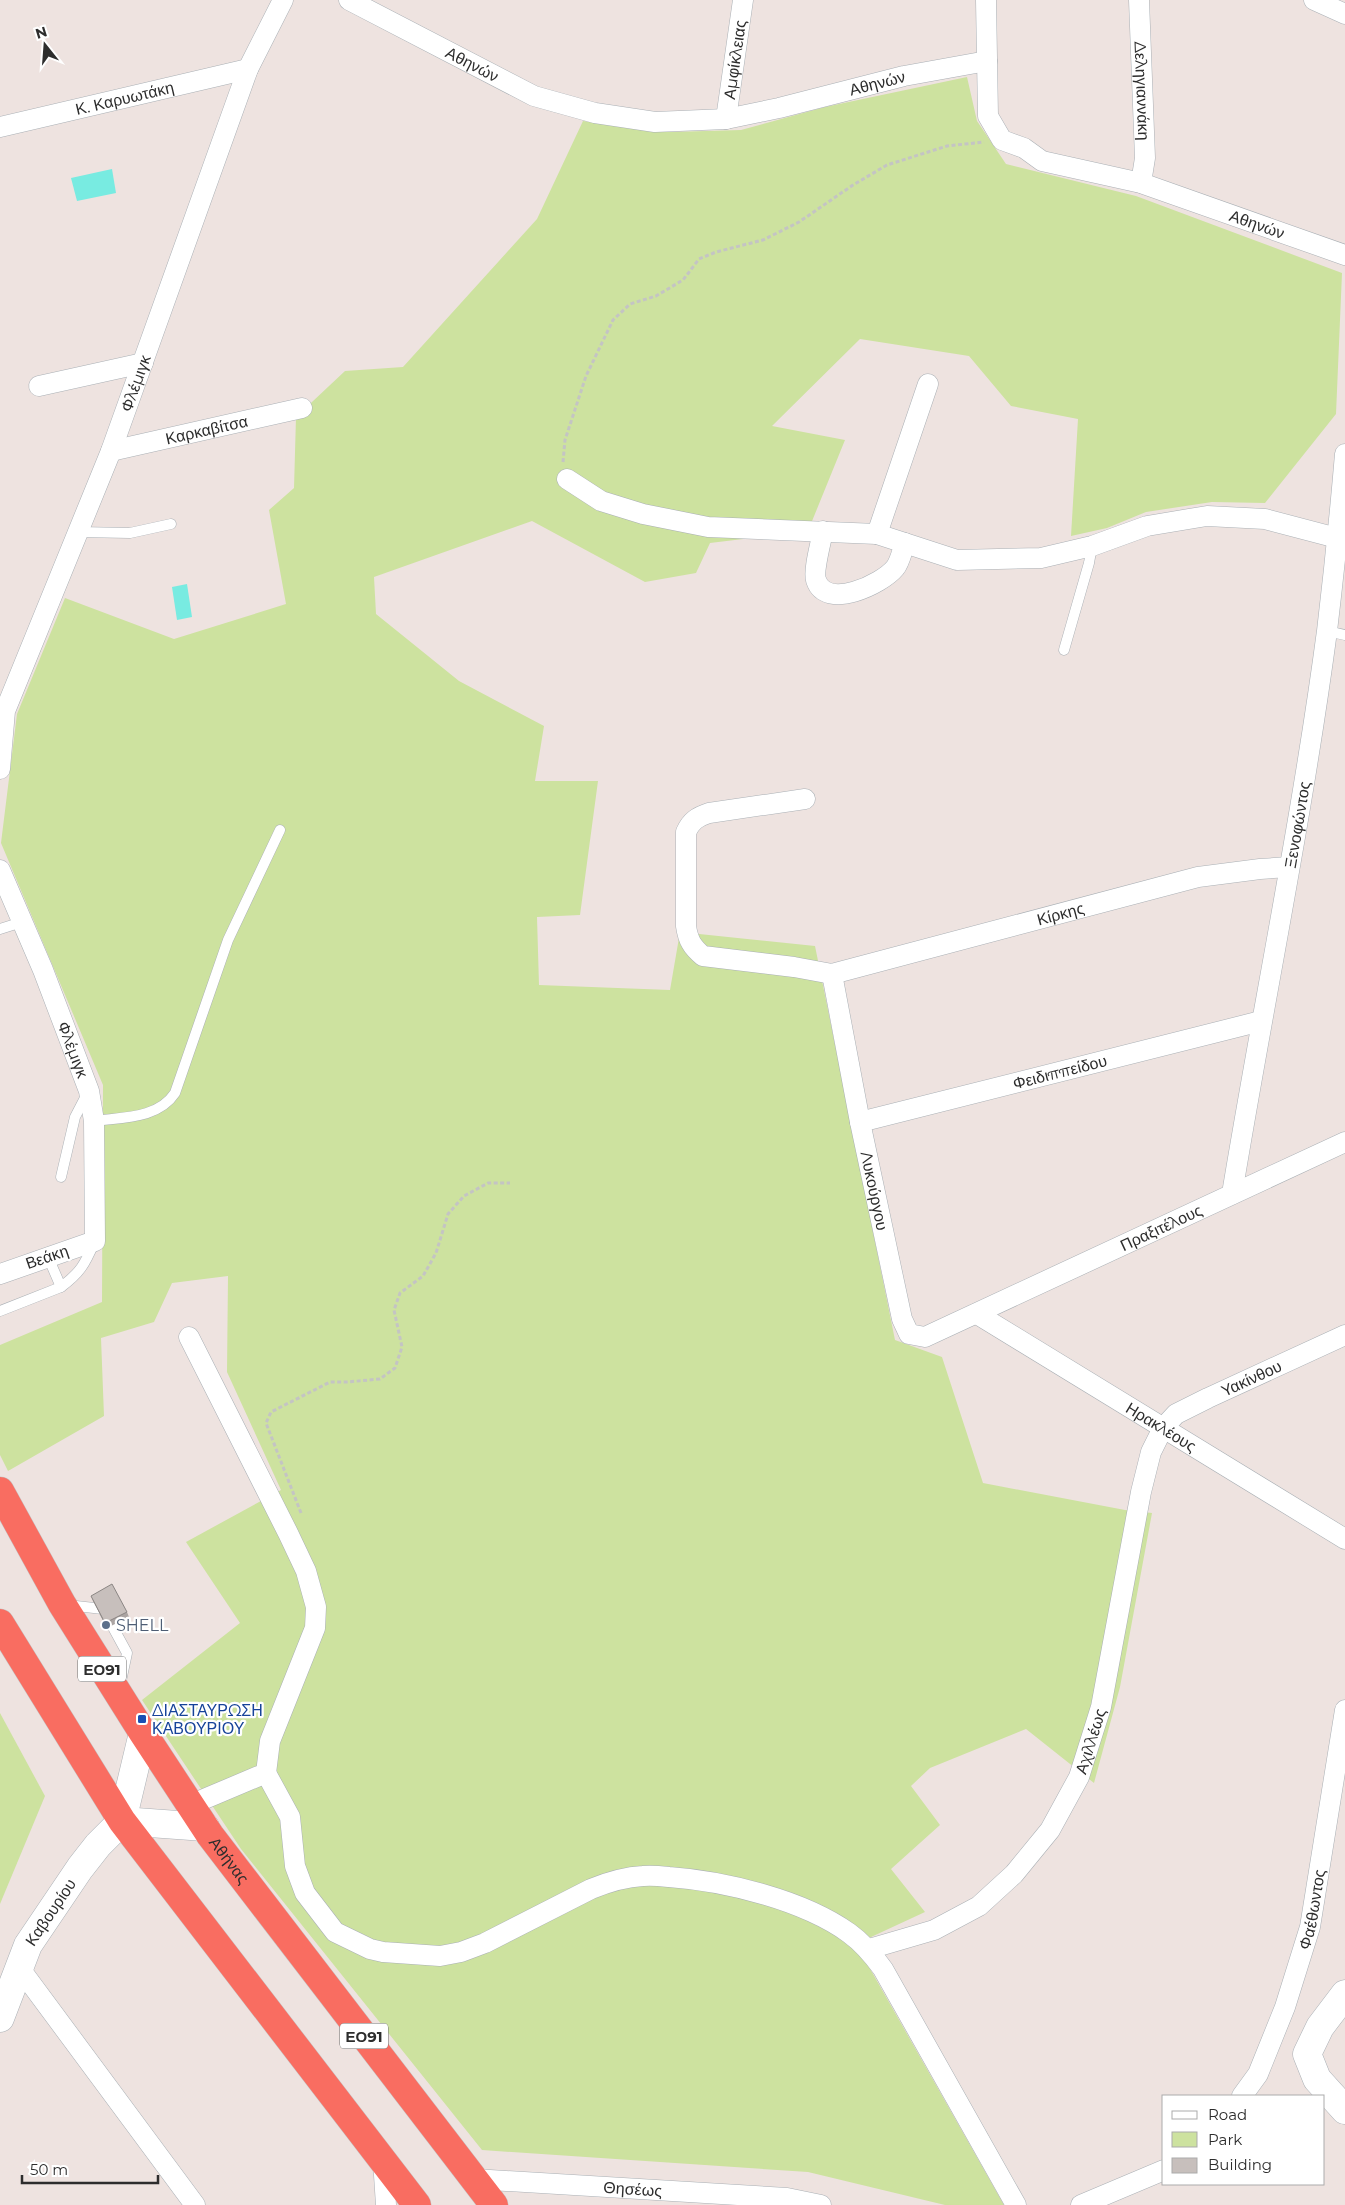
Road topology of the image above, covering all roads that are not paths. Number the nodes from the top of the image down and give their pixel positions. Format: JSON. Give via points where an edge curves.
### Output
{"nodes":[{"id":1,"x":284,"y":0,"type":"edge"},
{"id":2,"x":349,"y":0,"type":"edge"},
{"id":3,"x":743,"y":0,"type":"edge"},
{"id":4,"x":986,"y":0,"type":"edge"},
{"id":5,"x":1139,"y":0,"type":"edge"},
{"id":6,"x":1314,"y":0,"type":"edge"},
{"id":7,"x":1345,"y":14,"type":"edge"},
{"id":8,"x":987,"y":61,"type":"junction"},
{"id":9,"x":248,"y":69,"type":"junction"},
{"id":10,"x":726,"y":119,"type":"junction"},
{"id":11,"x":0,"y":127,"type":"edge"},
{"id":12,"x":1141,"y":183,"type":"junction"},
{"id":13,"x":1345,"y":255,"type":"edge"},
{"id":14,"x":142,"y":363,"type":"junction"},
{"id":15,"x":928,"y":384,"type":"dead end"},
{"id":16,"x":38,"y":386,"type":"dead end"},
{"id":17,"x":302,"y":408,"type":"dead end"},
{"id":18,"x":111,"y":451,"type":"junction"},
{"id":19,"x":1345,"y":454,"type":"edge"},
{"id":20,"x":566,"y":480,"type":"road end"},
{"id":21,"x":171,"y":524,"type":"dead end"},
{"id":22,"x":823,"y":531,"type":"junction"},
{"id":23,"x":78,"y":532,"type":"junction"},
{"id":24,"x":878,"y":534,"type":"junction"},
{"id":25,"x":1341,"y":539,"type":"edge"},
{"id":26,"x":905,"y":543,"type":"junction"},
{"id":27,"x":1092,"y":546,"type":"junction"},
{"id":28,"x":1336,"y":633,"type":"edge"},
{"id":29,"x":1064,"y":650,"type":"dead end"},
{"id":30,"x":2,"y":705,"type":"edge"},
{"id":31,"x":0,"y":769,"type":"edge"},
{"id":32,"x":805,"y":799,"type":"dead end"},
{"id":33,"x":280,"y":830,"type":"dead end"},
{"id":34,"x":1290,"y":867,"type":"junction"},
{"id":35,"x":0,"y":870,"type":"edge"},
{"id":36,"x":22,"y":922,"type":"junction"},
{"id":37,"x":0,"y":929,"type":"edge"},
{"id":38,"x":832,"y":974,"type":"junction"},
{"id":39,"x":1260,"y":1021,"type":"junction"},
{"id":40,"x":89,"y":1091,"type":"junction"},
{"id":41,"x":94,"y":1121,"type":"junction"},
{"id":42,"x":860,"y":1122,"type":"junction"},
{"id":43,"x":1345,"y":1142,"type":"edge"},
{"id":44,"x":61,"y":1177,"type":"dead end"},
{"id":45,"x":1232,"y":1194,"type":"junction"},
{"id":46,"x":95,"y":1240,"type":"junction"},
{"id":47,"x":48,"y":1257,"type":"junction"},
{"id":48,"x":0,"y":1274,"type":"edge"},
{"id":49,"x":61,"y":1287,"type":"junction"},
{"id":50,"x":0,"y":1311,"type":"edge"},
{"id":51,"x":977,"y":1314,"type":"junction"},
{"id":52,"x":1345,"y":1335,"type":"edge"},
{"id":53,"x":189,"y":1338,"type":"dead end"},
{"id":54,"x":1163,"y":1428,"type":"junction"},
{"id":55,"x":0,"y":1491,"type":"edge"},
{"id":56,"x":1345,"y":1539,"type":"edge"},
{"id":57,"x":0,"y":1623,"type":"edge"},
{"id":58,"x":1345,"y":1710,"type":"edge"},
{"id":59,"x":143,"y":1733,"type":"junction"},
{"id":60,"x":266,"y":1773,"type":"junction"},
{"id":61,"x":190,"y":1805,"type":"junction"},
{"id":62,"x":122,"y":1821,"type":"junction"},
{"id":63,"x":205,"y":1828,"type":"junction"},
{"id":64,"x":868,"y":1949,"type":"junction"},
{"id":65,"x":18,"y":1966,"type":"junction"},
{"id":66,"x":1345,"y":1994,"type":"edge"},
{"id":67,"x":0,"y":2018,"type":"edge"},
{"id":68,"x":1243,"y":2095,"type":"edge"},
{"id":69,"x":1345,"y":2110,"type":"edge"},
{"id":70,"x":383,"y":2160,"type":"junction"},
{"id":71,"x":1162,"y":2171,"type":"edge"},
{"id":72,"x":474,"y":2180,"type":"junction"},
{"id":73,"x":194,"y":2205,"type":"edge"},
{"id":74,"x":386,"y":2205,"type":"edge"},
{"id":75,"x":417,"y":2205,"type":"edge"},
{"id":76,"x":494,"y":2205,"type":"edge"},
{"id":77,"x":821,"y":2205,"type":"edge"},
{"id":78,"x":1016,"y":2205,"type":"edge"},
{"id":79,"x":1081,"y":2205,"type":"edge"}],
"edges":[{"from":1,"to":9,"type":"street","name":"Φλέμιγκ"},
{"from":2,"to":10,"type":"street","name":"Αθηνών","via":[[534,96],[595,113],[655,122]]},
{"from":3,"to":10,"type":"street","name":"Αμφίκλειας"},
{"from":4,"to":8,"type":"street"},
{"from":5,"to":12,"type":"street","name":"Δεληγιαννάκη","via":[[1145,158]]},
{"from":6,"to":7,"type":"street"},
{"from":8,"to":10,"type":"street","name":"Αθηνών","via":[[904,76]]},
{"from":8,"to":12,"type":"street","name":"Αθηνών","via":[[988,116],[1002,140],[1024,148],[1042,161]]},
{"from":9,"to":11,"type":"street","name":"Κ. Καρυωτάκη"},
{"from":9,"to":14,"type":"street","name":"Φλέμιγκ"},
{"from":12,"to":13,"type":"street","name":"Αθηνών"},
{"from":14,"to":16,"type":"street"},
{"from":14,"to":18,"type":"street","name":"Φλέμιγκ"},
{"from":15,"to":24,"type":"street"},
{"from":17,"to":18,"type":"street","name":"Καρκαβίτσα"},
{"from":18,"to":23,"type":"street","name":"Φλέμιγκ"},
{"from":19,"to":25,"type":"street","name":"Ξενοφώντος"},
{"from":20,"to":22,"type":"street","via":[[601,501],[652,516],[708,527]]},
{"from":21,"to":23,"type":"lane","via":[[130,533]]},
{"from":22,"to":24,"type":"street"},
{"from":22,"to":26,"type":"street","via":[[815,578],[824,591],[836,596],[859,590],[886,576],[896,567]]},
{"from":23,"to":30,"type":"street","name":"Φλέμιγκ"},
{"from":24,"to":26,"type":"street"},
{"from":25,"to":27,"type":"street","via":[[1265,519],[1207,516],[1147,526]]},
{"from":25,"to":28,"type":"street","name":"Ξενοφώντος"},
{"from":26,"to":27,"type":"street","via":[[957,560],[1041,558]]},
{"from":27,"to":29,"type":"lane"},
{"from":28,"to":34,"type":"street","name":"Ξενοφώντος"},
{"from":30,"to":31,"type":"street","name":"Φλέμιγκ"},
{"from":32,"to":38,"type":"street","via":[[709,813],[690,823],[686,832],[686,926],[694,949],[704,956]]},
{"from":33,"to":41,"type":"lane","via":[[228,940],[169,1103],[134,1116]]},
{"from":34,"to":38,"type":"street","name":"Κίρκης","via":[[1198,877]]},
{"from":34,"to":39,"type":"street","name":"Ξενοφώντος"},
{"from":35,"to":36,"type":"street","name":"Φλέμιγκ"},
{"from":36,"to":37,"type":"lane"},
{"from":36,"to":40,"type":"street","name":"Φλέμιγκ"},
{"from":38,"to":42,"type":"street","name":"Λυκούργου"},
{"from":39,"to":42,"type":"street","name":"Φειδιππείδου"},
{"from":39,"to":45,"type":"street","name":"Ξενοφώντος"},
{"from":40,"to":41,"type":"street","name":"Φλέμιγκ"},
{"from":40,"to":44,"type":"lane","via":[[75,1117]]},
{"from":41,"to":46,"type":"street","name":"Φλέμιγκ"},
{"from":42,"to":51,"type":"street","name":"Λυκούργου","via":[[902,1318],[909,1334],[925,1337]]},
{"from":43,"to":45,"type":"street","name":"Πραξιτέλους"},
{"from":45,"to":51,"type":"street","name":"Πραξιτέλους"},
{"from":46,"to":47,"type":"street","name":"Βεάκη"},
{"from":46,"to":49,"type":"lane","via":[[84,1266]]},
{"from":47,"to":48,"type":"street","name":"Βεάκη"},
{"from":47,"to":49,"type":"lane"},
{"from":49,"to":50,"type":"lane"},
{"from":51,"to":54,"type":"street","name":"Ηρακλέους"},
{"from":52,"to":54,"type":"street","name":"Υακίνθου","via":[[1176,1414]]},
{"from":53,"to":60,"type":"street","via":[[306,1571],[316,1607],[315,1628],[270,1741]]},
{"from":54,"to":56,"type":"street","name":"Ηρακλέους"},
{"from":54,"to":64,"type":"street","name":"Αχιλλέως","via":[[1151,1452],[1141,1492],[1101,1707],[1079,1777],[1050,1830],[1014,1874],[979,1906],[934,1930]]},
{"from":55,"to":59,"type":"highway","name":"Αθήνας","number":"ΕΟ91","via":[[62,1604]]},
{"from":57,"to":62,"type":"highway"},
{"from":58,"to":68,"type":"street","name":"Φαέθωντος","via":[[1310,1927],[1285,2007],[1258,2074]]},
{"from":59,"to":61,"type":"highway","name":"Αθήνας","number":"ΕΟ91"},
{"from":59,"to":62,"type":"street"},
{"from":60,"to":61,"type":"street"},
{"from":60,"to":64,"type":"street","via":[[290,1817],[295,1866],[305,1893],[335,1932],[370,1949],[440,1956],[461,1952],[591,1889],[644,1875],[706,1880],[766,1896],[829,1919]]},
{"from":61,"to":63,"type":"highway","name":"Αθήνας","number":"ΕΟ91"},
{"from":62,"to":63,"type":"street"},
{"from":62,"to":65,"type":"street","name":"Καβουρίου","via":[[80,1868],[28,1945]]},
{"from":62,"to":70,"type":"highway"},
{"from":63,"to":72,"type":"highway","name":"Αθήνας","number":"ΕΟ91"},
{"from":64,"to":78,"type":"street","via":[[883,1969]]},
{"from":65,"to":67,"type":"street","name":"Καβουρίου"},
{"from":65,"to":73,"type":"street"},
{"from":66,"to":69,"type":"street","via":[[1320,2027],[1307,2054],[1317,2079]]},
{"from":70,"to":74,"type":"street"},
{"from":70,"to":75,"type":"highway"},
{"from":71,"to":79,"type":"street"},
{"from":72,"to":76,"type":"highway","name":"Αθήνας","number":"ΕΟ91"},
{"from":72,"to":77,"type":"street","name":"Θησέως","via":[[787,2198]]}]}
